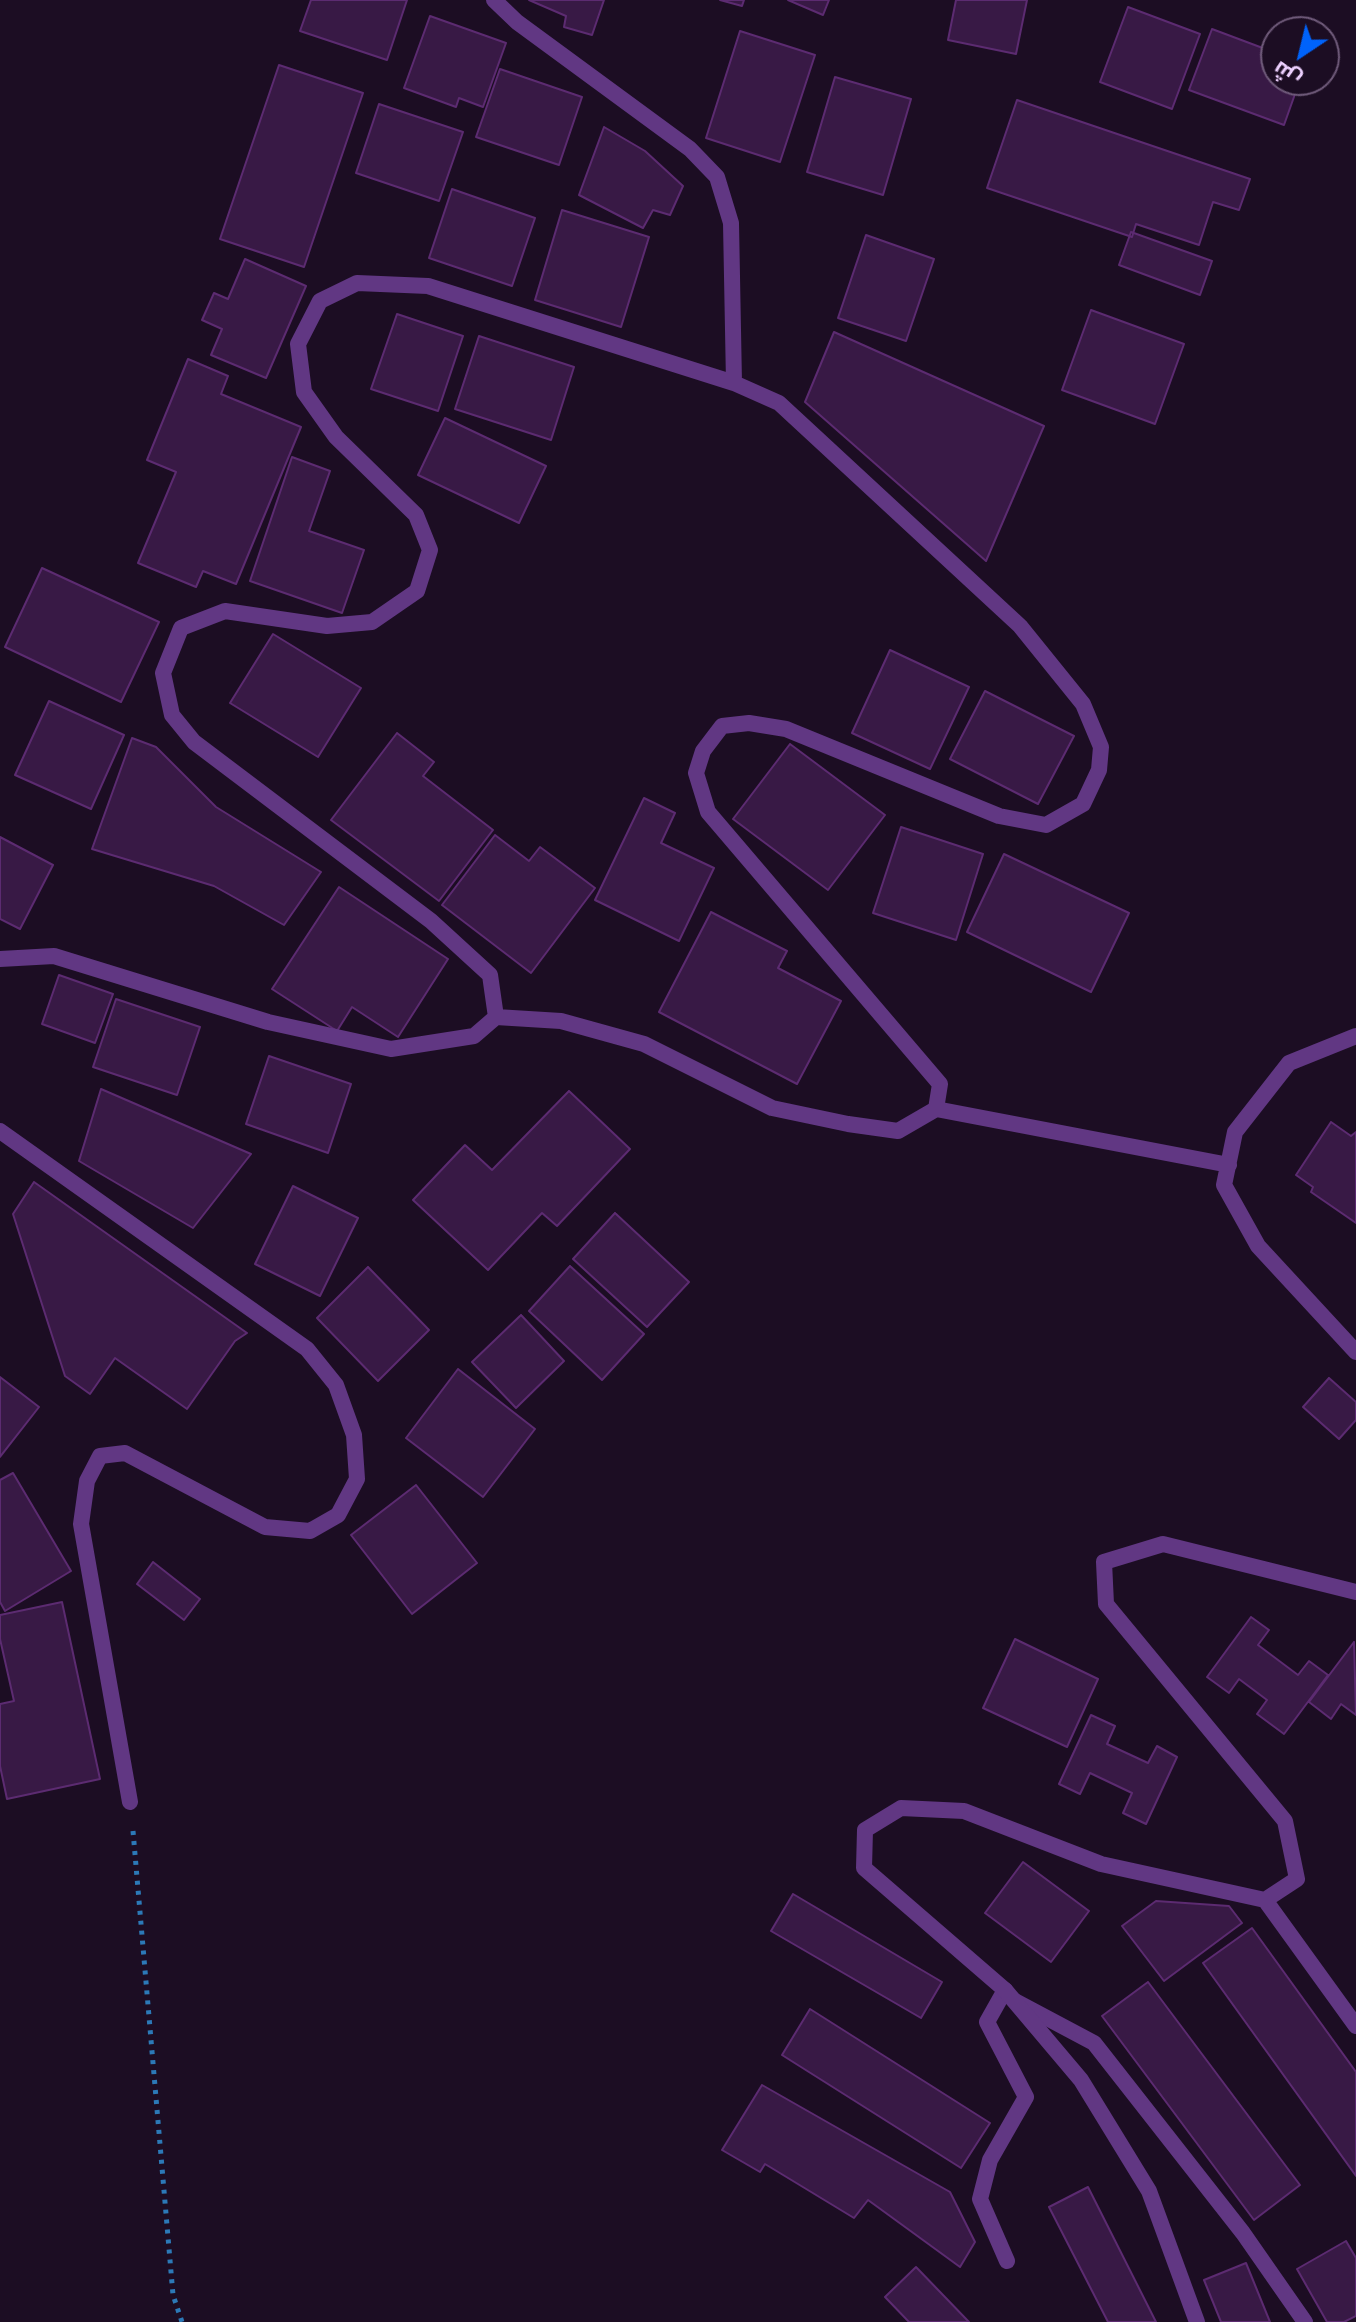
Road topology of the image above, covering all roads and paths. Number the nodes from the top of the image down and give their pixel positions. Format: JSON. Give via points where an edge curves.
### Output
{"nodes":[{"id":1,"x":494,"y":0,"type":"edge"},
{"id":2,"x":734,"y":383,"type":"junction"},
{"id":3,"x":0,"y":959,"type":"edge"},
{"id":4,"x":496,"y":1017,"type":"junction"},
{"id":5,"x":1356,"y":1036,"type":"edge"},
{"id":6,"x":936,"y":1109,"type":"junction"},
{"id":7,"x":0,"y":1131,"type":"edge"},
{"id":8,"x":1229,"y":1165,"type":"junction"},
{"id":9,"x":1356,"y":1352,"type":"edge"},
{"id":10,"x":1356,"y":1592,"type":"edge"},
{"id":11,"x":130,"y":1802,"type":"joint"},
{"id":12,"x":1265,"y":1900,"type":"junction"},
{"id":13,"x":1009,"y":1995,"type":"junction"},
{"id":14,"x":1356,"y":2026,"type":"edge"},
{"id":15,"x":1007,"y":2261,"type":"dead end"},
{"id":16,"x":182,"y":2322,"type":"edge"},
{"id":17,"x":1197,"y":2322,"type":"edge"},
{"id":18,"x":1305,"y":2322,"type":"edge"}],
"edges":[{"from":1,"to":2,"type":"street","via":[[690,149],[717,177],[731,223]]},
{"from":2,"to":4,"type":"street","via":[[428,286],[357,283],[320,301],[298,344],[304,392],[336,437],[416,515],[430,550],[417,591],[372,622],[327,626],[225,611],[181,628],[163,673],[172,715],[194,742],[431,921],[490,975]]},
{"from":2,"to":6,"type":"street","via":[[779,403],[1020,626],[1083,704],[1101,747],[1099,770],[1083,804],[1046,825],[999,816],[786,729],[749,723],[722,726],[703,751],[696,773],[708,812],[940,1084]]},
{"from":3,"to":4,"type":"street","via":[[54,956],[268,1022],[391,1049],[474,1036]]},
{"from":4,"to":6,"type":"street","via":[[561,1021],[644,1044],[772,1108],[848,1124],[898,1131]]},
{"from":5,"to":8,"type":"street","via":[[1289,1063],[1235,1132]]},
{"from":6,"to":8,"type":"street"},
{"from":7,"to":11,"type":"street","via":[[307,1349],[336,1385],[354,1435],[357,1479],[338,1515],[310,1531],[265,1527],[125,1453],[100,1456],[87,1481],[81,1524]]},
{"from":8,"to":9,"type":"street","via":[[1224,1185],[1258,1246]]},
{"from":10,"to":12,"type":"street","via":[[1163,1544],[1104,1562],[1106,1604],[1285,1821],[1297,1879]]},
{"from":11,"to":16,"type":"path","via":[[173,2295]]},
{"from":12,"to":13,"type":"street","via":[[1101,1864],[964,1811],[901,1808],[865,1830],[864,1868]]},
{"from":12,"to":14,"type":"street"},
{"from":13,"to":15,"type":"street","via":[[987,2022],[1026,2097],[990,2160],[980,2199]]},
{"from":13,"to":17,"type":"street","via":[[1081,2080],[1149,2191]]},
{"from":13,"to":18,"type":"street","via":[[1094,2043],[1243,2233]]}]}
